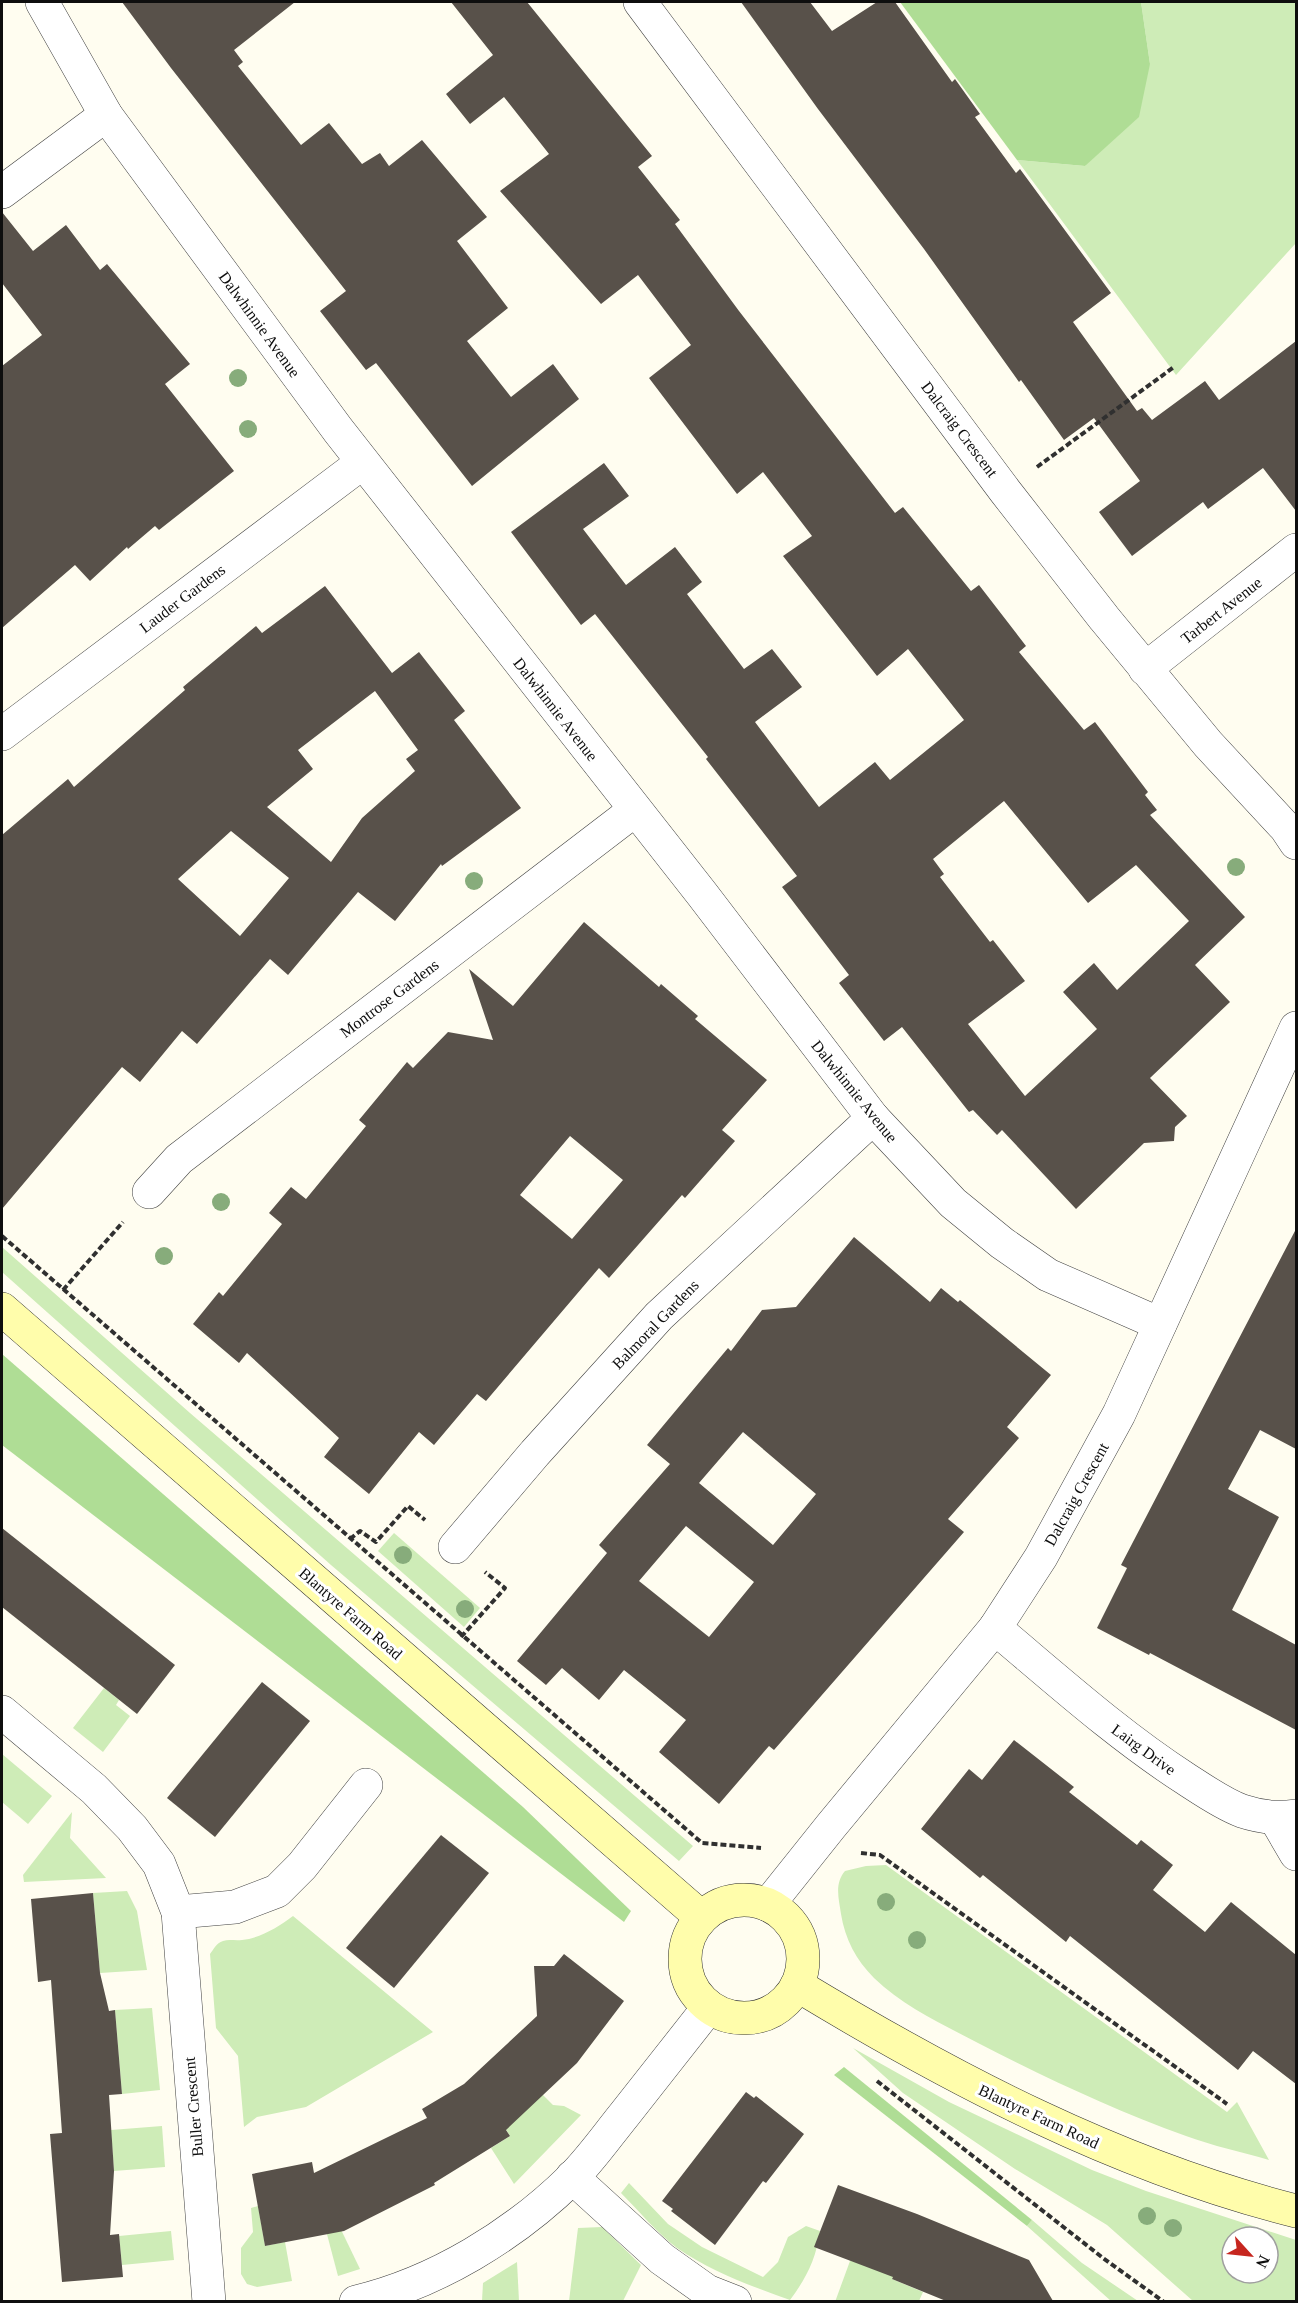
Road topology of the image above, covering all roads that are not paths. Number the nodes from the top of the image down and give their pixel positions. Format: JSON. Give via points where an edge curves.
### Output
{"nodes":[{"id":1,"x":42,"y":2,"type":"edge"},
{"id":2,"x":640,"y":2,"type":"edge"},
{"id":3,"x":106,"y":115,"type":"junction"},
{"id":4,"x":2,"y":192,"type":"edge"},
{"id":5,"x":362,"y":463,"type":"junction"},
{"id":6,"x":1296,"y":550,"type":"edge"},
{"id":7,"x":1145,"y":669,"type":"junction"},
{"id":8,"x":2,"y":734,"type":"edge"},
{"id":9,"x":635,"y":810,"type":"junction"},
{"id":10,"x":1296,"y":843,"type":"edge"},
{"id":11,"x":1296,"y":1028,"type":"edge"},
{"id":12,"x":873,"y":1118,"type":"junction"},
{"id":13,"x":149,"y":1192,"type":"road end"},
{"id":14,"x":2,"y":1309,"type":"edge"},
{"id":15,"x":1160,"y":1324,"type":"junction"},
{"id":16,"x":455,"y":1547,"type":"road end"},
{"id":17,"x":995,"y":1628,"type":"junction"},
{"id":18,"x":2,"y":1712,"type":"edge"},
{"id":19,"x":366,"y":1785,"type":"dead end"},
{"id":20,"x":1286,"y":1817,"type":"edge"},
{"id":21,"x":1296,"y":1854,"type":"edge"},
{"id":22,"x":768,"y":1905,"type":"junction"},
{"id":23,"x":178,"y":1912,"type":"junction"},
{"id":24,"x":701,"y":1917,"type":"junction"},
{"id":25,"x":797,"y":1985,"type":"junction"},
{"id":26,"x":709,"y":2007,"type":"junction"},
{"id":27,"x":572,"y":2177,"type":"junction"},
{"id":28,"x":1296,"y":2211,"type":"edge"},
{"id":29,"x":209,"y":2301,"type":"edge"},
{"id":30,"x":356,"y":2301,"type":"edge"},
{"id":31,"x":735,"y":2301,"type":"edge"}],
"edges":[{"from":1,"to":3,"type":"street","name":"Dalwhinnie Avenue"},
{"from":2,"to":7,"type":"street","name":"Dalcraig Crescent","via":[[1005,491]]},
{"from":3,"to":4,"type":"street"},
{"from":3,"to":5,"type":"street","name":"Dalwhinnie Avenue"},
{"from":5,"to":8,"type":"street","name":"Lauder Gardens"},
{"from":5,"to":9,"type":"street","name":"Dalwhinnie Avenue"},
{"from":6,"to":7,"type":"street","name":"Tarbert Avenue"},
{"from":7,"to":10,"type":"street","name":"Dalcraig Crescent"},
{"from":9,"to":12,"type":"street","name":"Dalwhinnie Avenue"},
{"from":9,"to":13,"type":"street","name":"Montrose Gardens","via":[[179,1159]]},
{"from":11,"to":15,"type":"street","name":"Dalcraig Crescent"},
{"from":12,"to":15,"type":"street","name":"Dalwhinnie Avenue","via":[[953,1203],[1002,1243],[1048,1275]]},
{"from":12,"to":16,"type":"street","name":"Balmoral Gardens","via":[[659,1316]]},
{"from":14,"to":24,"type":"main road","name":"Blantyre Farm Road"},
{"from":15,"to":17,"type":"street","name":"Dalcraig Crescent","via":[[1082,1485]]},
{"from":17,"to":20,"type":"street","name":"Lairg Drive","via":[[1158,1761],[1241,1810]]},
{"from":17,"to":22,"type":"street","name":"Dalcraig Crescent"},
{"from":18,"to":23,"type":"street","name":"Buller Crescent","via":[[94,1789],[132,1828],[159,1864]]},
{"from":19,"to":23,"type":"street","via":[[302,1866],[277,1891],[235,1907]]},
{"from":20,"to":21,"type":"street","name":"Lairg Drive"},
{"from":22,"to":24,"type":"main road","via":[[739,1900],[712,1908]]},
{"from":22,"to":25,"type":"main road","via":[[783,1914],[802,1947],[803,1967]]},
{"from":23,"to":29,"type":"street","name":"Buller Crescent"},
{"from":24,"to":26,"type":"main road","via":[[690,1934],[686,1974],[695,1993]]},
{"from":25,"to":26,"type":"main road","via":[[785,2002],[768,2013],[748,2018],[728,2016]]},
{"from":25,"to":28,"type":"main road","name":"Blantyre Farm Road","via":[[994,2097],[1168,2171]]},
{"from":26,"to":27,"type":"street"},
{"from":27,"to":30,"type":"street","via":[[511,2228],[464,2258],[380,2296]]},
{"from":27,"to":31,"type":"street","via":[[662,2259],[707,2291]]}]}
